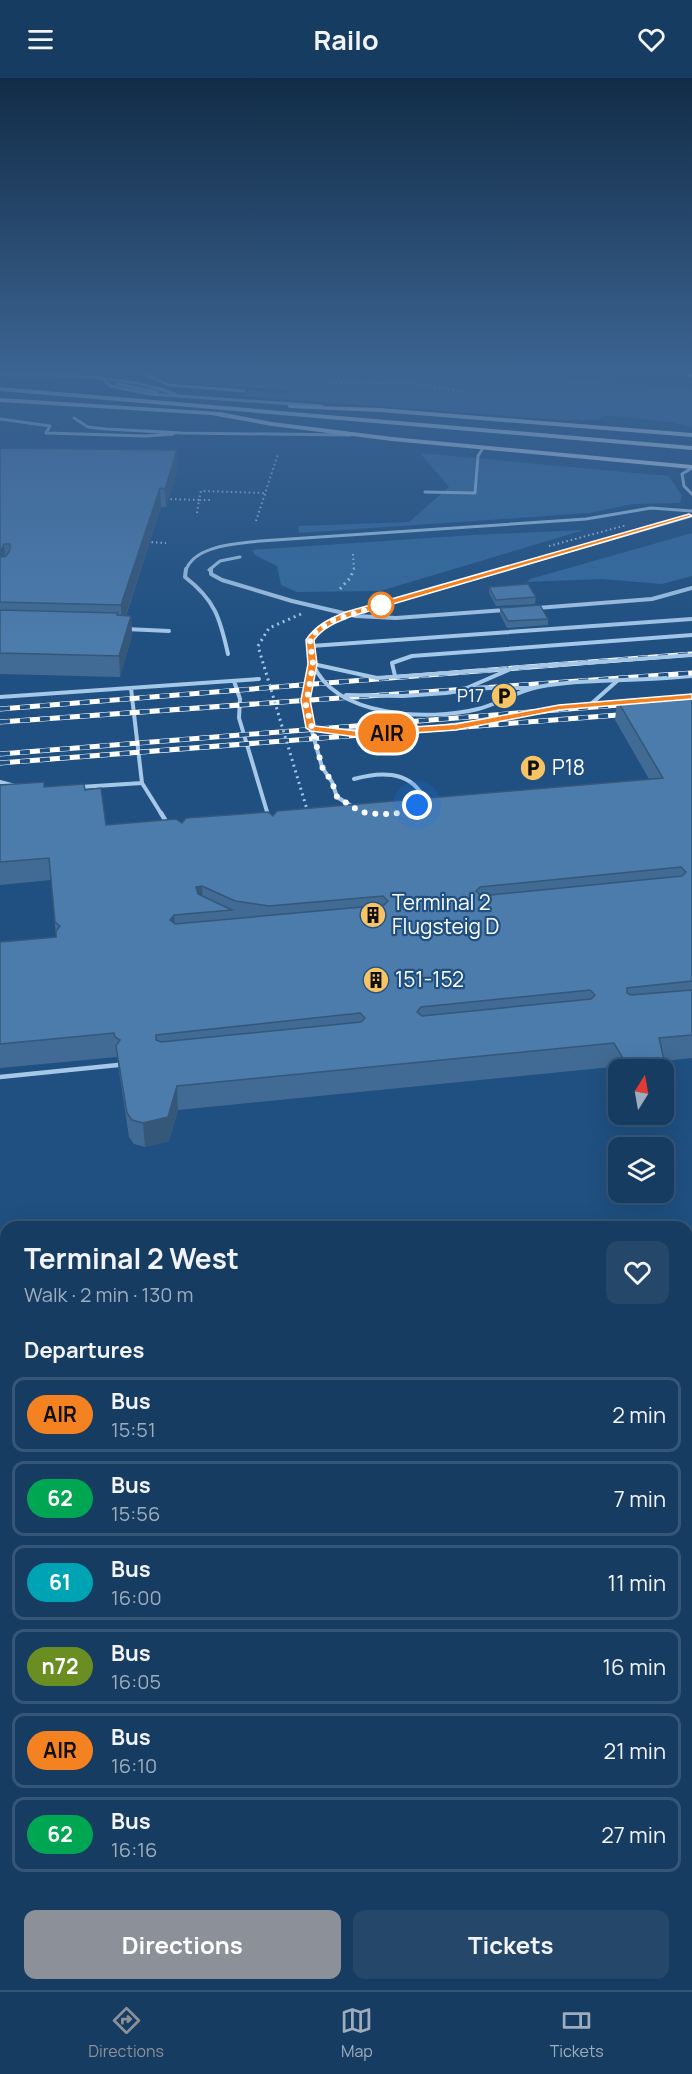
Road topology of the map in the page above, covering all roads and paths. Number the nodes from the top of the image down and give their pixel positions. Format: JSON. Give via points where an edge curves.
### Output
{"nodes":[{"id":1,"x":276,"y":463,"type":"edge"},
{"id":2,"x":477,"y":463,"type":"edge"},
{"id":3,"x":650,"y":463,"type":"edge"},
{"id":4,"x":692,"y":467,"type":"edge"},
{"id":5,"x":425,"y":492,"type":"dead end"},
{"id":6,"x":265,"y":493,"type":"junction"},
{"id":7,"x":692,"y":494,"type":"edge"},
{"id":8,"x":158,"y":500,"type":"edge"},
{"id":9,"x":199,"y":500,"type":"junction"},
{"id":10,"x":212,"y":500,"type":"dead end"},
{"id":11,"x":196,"y":513,"type":"dead end"},
{"id":12,"x":692,"y":513,"type":"edge"},
{"id":13,"x":343,"y":535,"type":"junction"},
{"id":14,"x":145,"y":542,"type":"edge"},
{"id":15,"x":166,"y":543,"type":"dead end"},
{"id":16,"x":249,"y":543,"type":"junction"},
{"id":17,"x":240,"y":557,"type":"dead end"},
{"id":18,"x":692,"y":588,"type":"edge"},
{"id":19,"x":311,"y":606,"type":"junction"},
{"id":20,"x":530,"y":608,"type":"edge"},
{"id":21,"x":508,"y":609,"type":"edge"},
{"id":22,"x":692,"y":619,"type":"edge"},
{"id":23,"x":124,"y":629,"type":"edge"},
{"id":24,"x":169,"y":630,"type":"dead end"},
{"id":25,"x":692,"y":635,"type":"edge"},
{"id":26,"x":311,"y":646,"type":"junction"},
{"id":27,"x":228,"y":654,"type":"dead end"},
{"id":28,"x":692,"y":655,"type":"edge"},
{"id":29,"x":313,"y":664,"type":"junction"},
{"id":30,"x":513,"y":668,"type":"junction"},
{"id":31,"x":692,"y":676,"type":"edge"},
{"id":32,"x":398,"y":678,"type":"junction"},
{"id":33,"x":259,"y":679,"type":"dead end"},
{"id":34,"x":234,"y":681,"type":"junction"},
{"id":35,"x":617,"y":681,"type":"junction"},
{"id":36,"x":537,"y":687,"type":"junction"},
{"id":37,"x":131,"y":688,"type":"junction"},
{"id":38,"x":468,"y":688,"type":"junction"},
{"id":39,"x":342,"y":695,"type":"junction"},
{"id":40,"x":0,"y":697,"type":"edge"},
{"id":41,"x":624,"y":702,"type":"edge"},
{"id":42,"x":591,"y":704,"type":"junction"},
{"id":43,"x":311,"y":728,"type":"junction"},
{"id":44,"x":354,"y":780,"type":"dead end"},
{"id":45,"x":0,"y":782,"type":"edge"},
{"id":46,"x":142,"y":783,"type":"junction"},
{"id":47,"x":22,"y":787,"type":"edge"},
{"id":48,"x":76,"y":787,"type":"edge"},
{"id":49,"x":417,"y":805,"type":"edge"},
{"id":50,"x":361,"y":812,"type":"edge"},
{"id":51,"x":269,"y":822,"type":"edge"},
{"id":52,"x":172,"y":828,"type":"edge"},
{"id":53,"x":118,"y":1065,"type":"edge"},
{"id":54,"x":0,"y":1077,"type":"edge"}],
"edges":[{"from":1,"to":6,"type":"path"},
{"from":2,"to":5,"type":"lane","via":[[475,493]]},
{"from":3,"to":4,"type":"street"},
{"from":4,"to":7,"type":"lane","via":[[682,474],[684,486]]},
{"from":6,"to":9,"type":"path","via":[[201,491]]},
{"from":6,"to":16,"type":"path"},
{"from":8,"to":9,"type":"path"},
{"from":9,"to":10,"type":"path"},
{"from":9,"to":11,"type":"path"},
{"from":12,"to":13,"type":"lane","via":[[651,508],[574,520]]},
{"from":12,"to":26,"type":"lane","bridge":true,"via":[[349,614],[317,630],[310,640]]},
{"from":13,"to":16,"type":"lane"},
{"from":13,"to":19,"type":"path","via":[[355,564],[353,574],[338,591]]},
{"from":14,"to":15,"type":"path"},
{"from":16,"to":27,"type":"lane","via":[[201,554],[184,569],[185,577],[217,608]]},
{"from":17,"to":19,"type":"lane","via":[[214,563],[211,574]]},
{"from":18,"to":20,"type":"lane","via":[[652,599]]},
{"from":19,"to":21,"type":"lane","via":[[356,616],[396,618]]},
{"from":22,"to":26,"type":"lane","bridge":true},
{"from":23,"to":24,"type":"lane"},
{"from":25,"to":32,"type":"lane","bridge":true,"via":[[412,656],[392,663]]},
{"from":26,"to":29,"type":"lane"},
{"from":28,"to":30,"type":"lane","bridge":true},
{"from":29,"to":32,"type":"lane","bridge":true,"via":[[361,676]]},
{"from":29,"to":39,"type":"lane","bridge":true,"via":[[320,678]]},
{"from":29,"to":43,"type":"lane","bridge":true,"via":[[305,700]]},
{"from":30,"to":32,"type":"lane","bridge":true},
{"from":30,"to":38,"type":"lane","bridge":true},
{"from":31,"to":35,"type":"lane","bridge":true},
{"from":33,"to":34,"type":"lane"},
{"from":34,"to":37,"type":"lane"},
{"from":34,"to":51,"type":"lane","via":[[240,699],[239,718]]},
{"from":35,"to":36,"type":"lane","bridge":true},
{"from":35,"to":42,"type":"lane"},
{"from":36,"to":38,"type":"lane","bridge":true},
{"from":36,"to":39,"type":"lane","bridge":true,"via":[[479,709],[443,713],[388,711]]},
{"from":37,"to":40,"type":"lane"},
{"from":37,"to":46,"type":"lane"},
{"from":38,"to":39,"type":"lane","bridge":true,"via":[[436,694]]},
{"from":41,"to":42,"type":"lane","bridge":true},
{"from":42,"to":43,"type":"lane","bridge":true,"via":[[456,727],[399,732],[357,734]]},
{"from":43,"to":50,"type":"lane","bridge":true,"via":[[322,767],[337,797]]},
{"from":44,"to":49,"type":"lane","bridge":true,"via":[[381,774],[410,780],[422,795]]},
{"from":45,"to":47,"type":"lane"},
{"from":46,"to":48,"type":"lane"},
{"from":46,"to":52,"type":"lane"},
{"from":53,"to":54,"type":"lane"}]}
